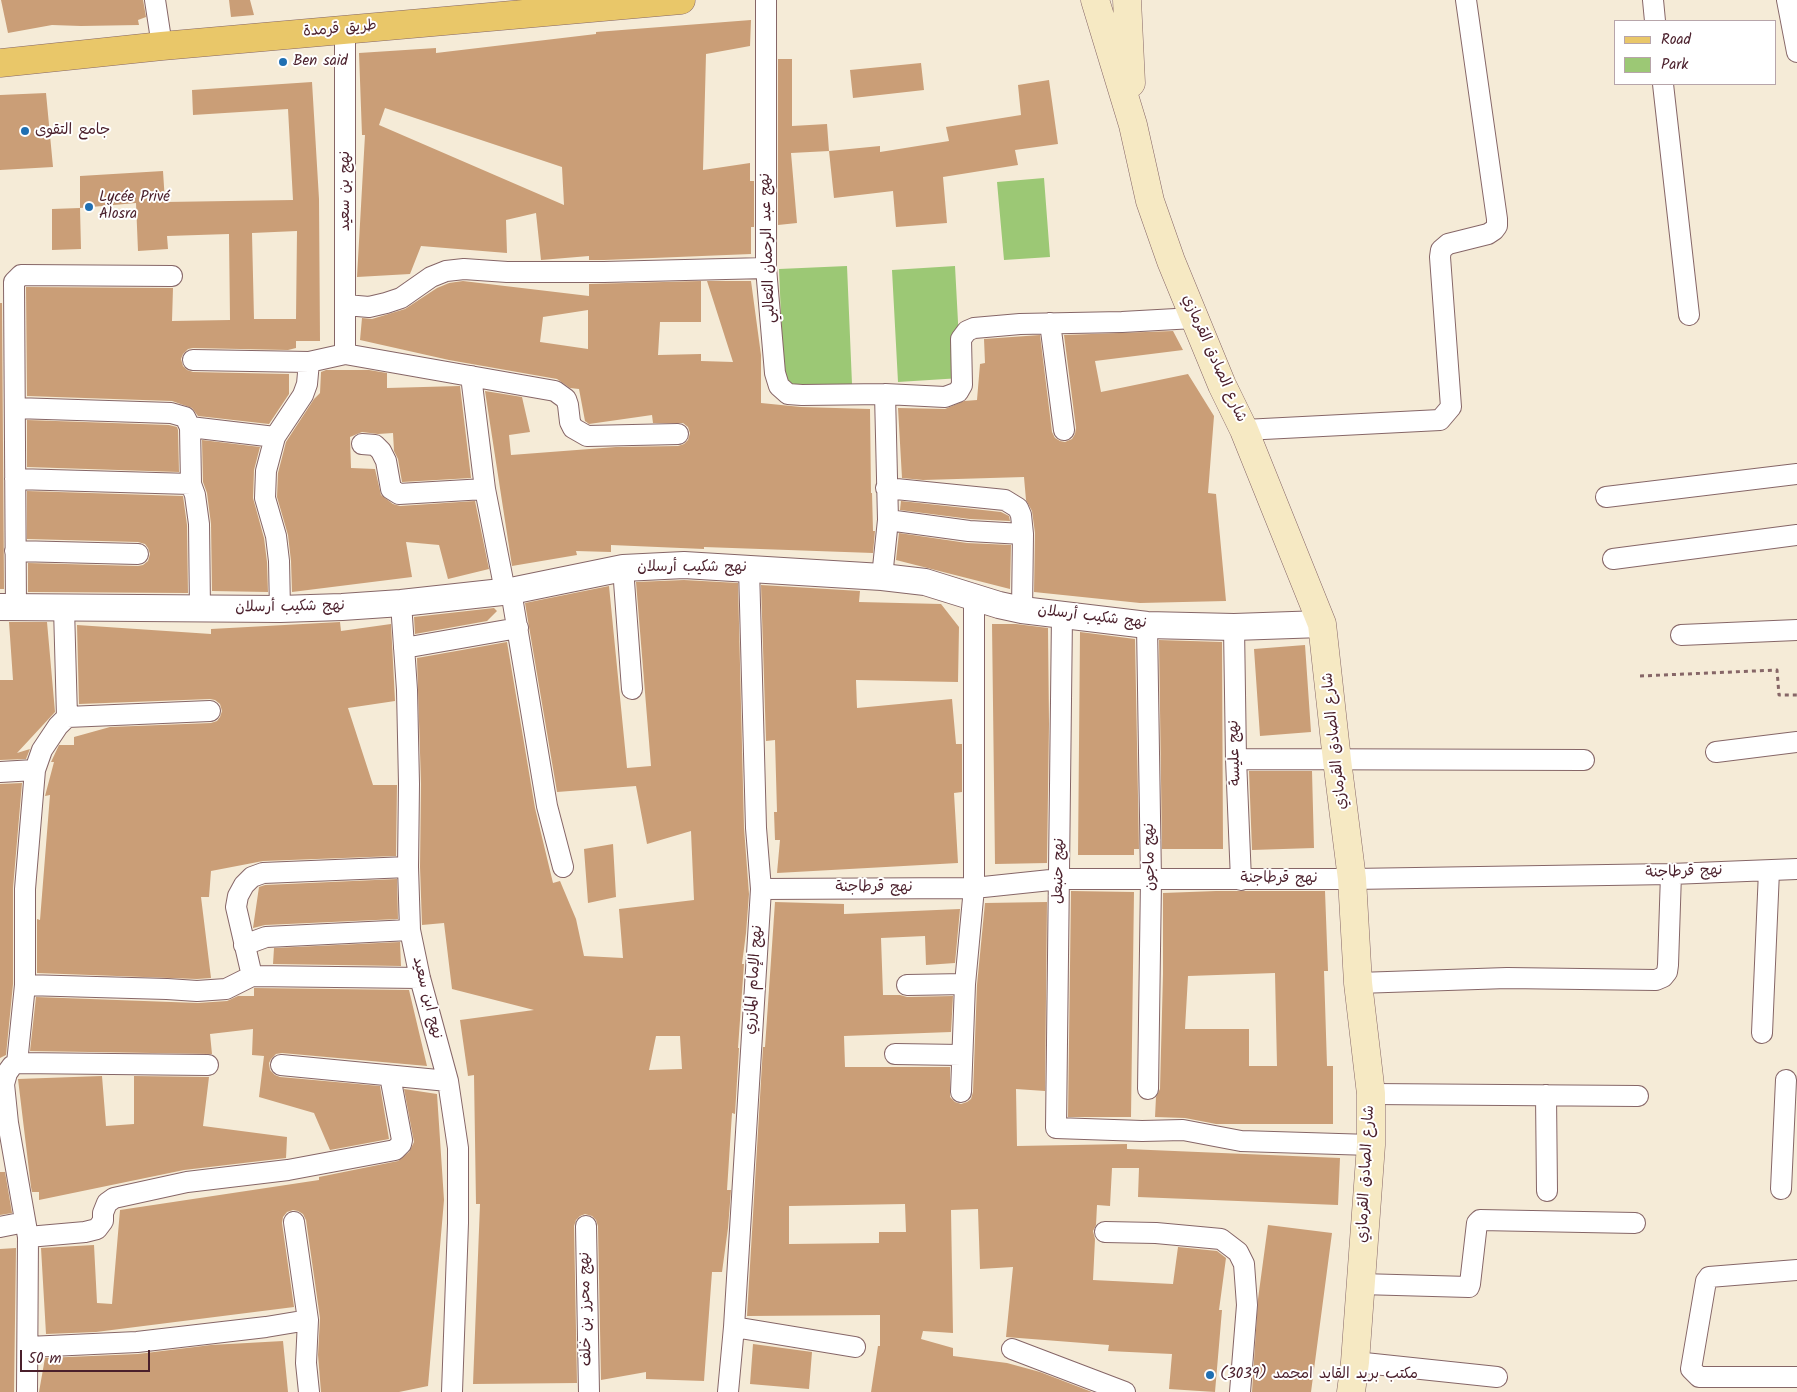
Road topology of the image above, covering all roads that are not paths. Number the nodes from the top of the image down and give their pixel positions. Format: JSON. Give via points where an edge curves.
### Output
{"nodes":[{"id":1,"x":155,"y":0,"type":"edge"},
{"id":2,"x":681,"y":0,"type":"edge"},
{"id":3,"x":766,"y":0,"type":"edge"},
{"id":4,"x":1095,"y":0,"type":"edge"},
{"id":5,"x":1127,"y":0,"type":"edge"},
{"id":6,"x":1466,"y":0,"type":"edge"},
{"id":7,"x":1653,"y":0,"type":"edge"},
{"id":8,"x":1787,"y":0,"type":"edge"},
{"id":9,"x":590,"y":4,"type":"edge"},
{"id":10,"x":1655,"y":20,"type":"edge"},
{"id":11,"x":345,"y":29,"type":"junction"},
{"id":12,"x":162,"y":46,"type":"junction"},
{"id":13,"x":1796,"y":47,"type":"edge"},
{"id":14,"x":0,"y":63,"type":"edge"},
{"id":15,"x":1663,"y":85,"type":"edge"},
{"id":16,"x":1133,"y":125,"type":"junction"},
{"id":17,"x":766,"y":268,"type":"junction"},
{"id":18,"x":172,"y":276,"type":"dead end"},
{"id":19,"x":7,"y":291,"type":"edge"},
{"id":20,"x":346,"y":305,"type":"junction"},
{"id":21,"x":1689,"y":315,"type":"dead end"},
{"id":22,"x":1194,"y":318,"type":"junction"},
{"id":23,"x":1050,"y":323,"type":"junction"},
{"id":24,"x":345,"y":354,"type":"junction"},
{"id":25,"x":193,"y":360,"type":"dead end"},
{"id":26,"x":309,"y":362,"type":"junction"},
{"id":27,"x":471,"y":376,"type":"junction"},
{"id":28,"x":885,"y":394,"type":"junction"},
{"id":29,"x":10,"y":402,"type":"edge"},
{"id":30,"x":190,"y":427,"type":"junction"},
{"id":31,"x":1064,"y":430,"type":"dead end"},
{"id":32,"x":1244,"y":430,"type":"junction"},
{"id":33,"x":678,"y":434,"type":"dead end"},
{"id":34,"x":275,"y":437,"type":"junction"},
{"id":35,"x":362,"y":444,"type":"dead end"},
{"id":36,"x":10,"y":470,"type":"edge"},
{"id":37,"x":1797,"y":474,"type":"edge"},
{"id":38,"x":191,"y":484,"type":"junction"},
{"id":39,"x":886,"y":488,"type":"junction"},
{"id":40,"x":485,"y":489,"type":"junction"},
{"id":41,"x":1606,"y":497,"type":"dead end"},
{"id":42,"x":888,"y":520,"type":"junction"},
{"id":43,"x":1023,"y":534,"type":"junction"},
{"id":44,"x":1797,"y":535,"type":"edge"},
{"id":45,"x":10,"y":548,"type":"edge"},
{"id":46,"x":138,"y":554,"type":"dead end"},
{"id":47,"x":1613,"y":559,"type":"dead end"},
{"id":48,"x":623,"y":568,"type":"junction"},
{"id":49,"x":748,"y":568,"type":"junction"},
{"id":50,"x":882,"y":577,"type":"junction"},
{"id":51,"x":508,"y":591,"type":"junction"},
{"id":52,"x":974,"y":598,"type":"junction"},
{"id":53,"x":400,"y":603,"type":"junction"},
{"id":54,"x":8,"y":607,"type":"edge"},
{"id":55,"x":64,"y":608,"type":"junction"},
{"id":56,"x":200,"y":609,"type":"junction"},
{"id":57,"x":280,"y":609,"type":"junction"},
{"id":58,"x":1022,"y":610,"type":"junction"},
{"id":59,"x":1062,"y":615,"type":"junction"},
{"id":60,"x":1322,"y":624,"type":"junction"},
{"id":61,"x":1147,"y":625,"type":"junction"},
{"id":62,"x":1234,"y":627,"type":"junction"},
{"id":63,"x":518,"y":628,"type":"junction"},
{"id":64,"x":1797,"y":630,"type":"edge"},
{"id":65,"x":1681,"y":635,"type":"dead end"},
{"id":66,"x":404,"y":648,"type":"junction"},
{"id":67,"x":632,"y":689,"type":"dead end"},
{"id":68,"x":210,"y":711,"type":"dead end"},
{"id":69,"x":67,"y":717,"type":"junction"},
{"id":70,"x":1797,"y":742,"type":"edge"},
{"id":71,"x":1716,"y":752,"type":"dead end"},
{"id":72,"x":1236,"y":759,"type":"junction"},
{"id":73,"x":1337,"y":760,"type":"junction"},
{"id":74,"x":1584,"y":760,"type":"dead end"},
{"id":75,"x":35,"y":770,"type":"junction"},
{"id":76,"x":0,"y":772,"type":"edge"},
{"id":77,"x":563,"y":866,"type":"dead end"},
{"id":78,"x":408,"y":867,"type":"junction"},
{"id":79,"x":1797,"y":869,"type":"edge"},
{"id":80,"x":1769,"y":871,"type":"junction"},
{"id":81,"x":1671,"y":874,"type":"junction"},
{"id":82,"x":1060,"y":879,"type":"junction"},
{"id":83,"x":1352,"y":879,"type":"junction"},
{"id":84,"x":1151,"y":880,"type":"junction"},
{"id":85,"x":1241,"y":880,"type":"junction"},
{"id":86,"x":974,"y":888,"type":"junction"},
{"id":87,"x":761,"y":889,"type":"junction"},
{"id":88,"x":410,"y":930,"type":"junction"},
{"id":89,"x":244,"y":945,"type":"junction"},
{"id":90,"x":252,"y":976,"type":"junction"},
{"id":91,"x":420,"y":978,"type":"junction"},
{"id":92,"x":1358,"y":983,"type":"junction"},
{"id":93,"x":907,"y":984,"type":"dead end"},
{"id":94,"x":965,"y":984,"type":"junction"},
{"id":95,"x":25,"y":985,"type":"junction"},
{"id":96,"x":1762,"y":1033,"type":"dead end"},
{"id":97,"x":895,"y":1054,"type":"dead end"},
{"id":98,"x":961,"y":1056,"type":"junction"},
{"id":99,"x":17,"y":1063,"type":"junction"},
{"id":100,"x":208,"y":1065,"type":"dead end"},
{"id":101,"x":281,"y":1065,"type":"dead end"},
{"id":102,"x":390,"y":1076,"type":"junction"},
{"id":103,"x":1786,"y":1080,"type":"dead end"},
{"id":104,"x":448,"y":1081,"type":"junction"},
{"id":105,"x":1148,"y":1089,"type":"dead end"},
{"id":106,"x":961,"y":1092,"type":"dead end"},
{"id":107,"x":1371,"y":1094,"type":"junction"},
{"id":108,"x":1546,"y":1095,"type":"junction"},
{"id":109,"x":1638,"y":1096,"type":"dead end"},
{"id":110,"x":4,"y":1123,"type":"edge"},
{"id":111,"x":1372,"y":1144,"type":"junction"},
{"id":112,"x":1790,"y":1147,"type":"edge"},
{"id":113,"x":1780,"y":1189,"type":"dead end"},
{"id":114,"x":1547,"y":1191,"type":"dead end"},
{"id":115,"x":294,"y":1222,"type":"dead end"},
{"id":116,"x":1635,"y":1224,"type":"dead end"},
{"id":117,"x":0,"y":1226,"type":"edge"},
{"id":118,"x":586,"y":1226,"type":"dead end"},
{"id":119,"x":26,"y":1230,"type":"junction"},
{"id":120,"x":1105,"y":1232,"type":"dead end"},
{"id":121,"x":1797,"y":1270,"type":"edge"},
{"id":122,"x":1360,"y":1284,"type":"junction"},
{"id":123,"x":308,"y":1320,"type":"junction"},
{"id":124,"x":734,"y":1327,"type":"junction"},
{"id":125,"x":28,"y":1347,"type":"junction"},
{"id":126,"x":855,"y":1347,"type":"dead end"},
{"id":127,"x":1012,"y":1349,"type":"dead end"},
{"id":128,"x":1355,"y":1362,"type":"junction"},
{"id":129,"x":1497,"y":1377,"type":"dead end"},
{"id":130,"x":1797,"y":1377,"type":"edge"},
{"id":131,"x":27,"y":1392,"type":"edge"},
{"id":132,"x":309,"y":1392,"type":"edge"},
{"id":133,"x":452,"y":1392,"type":"edge"},
{"id":134,"x":589,"y":1392,"type":"edge"},
{"id":135,"x":728,"y":1392,"type":"edge"},
{"id":136,"x":1125,"y":1392,"type":"edge"},
{"id":137,"x":1240,"y":1392,"type":"edge"},
{"id":138,"x":1351,"y":1392,"type":"edge"}],
"edges":[{"from":1,"to":12,"type":"street"},
{"from":2,"to":9,"type":"main road","name":"طريق قرمدة"},
{"from":3,"to":17,"type":"street","name":"نهج عبد الرحمان الثعالبي"},
{"from":4,"to":16,"type":"main road","name":"شارع الصادق القرمازي"},
{"from":5,"to":16,"type":"main road","name":"شارع الصادق القرمازي"},
{"from":6,"to":32,"type":"street","via":[[1497,226],[1488,234],[1448,244],[1441,250],[1451,407],[1440,420]]},
{"from":7,"to":10,"type":"street"},
{"from":8,"to":13,"type":"street"},
{"from":9,"to":11,"type":"main road","name":"طريق قرمدة"},
{"from":11,"to":12,"type":"main road","name":"طريق قرمدة"},
{"from":11,"to":20,"type":"street","name":"نهج بن سعيد"},
{"from":12,"to":14,"type":"main road","name":"طريق قرمدة"},
{"from":15,"to":21,"type":"street"},
{"from":16,"to":22,"type":"main road","name":"شارع الصادق القرمازي","via":[[1150,201]]},
{"from":17,"to":20,"type":"street","via":[[587,272],[464,269],[431,277],[400,298],[386,303],[369,307]]},
{"from":17,"to":28,"type":"street","name":"نهج عبد الرحمان الثعالبي","via":[[775,373],[779,386],[788,394]]},
{"from":18,"to":19,"type":"street","via":[[21,275]]},
{"from":19,"to":29,"type":"street"},
{"from":20,"to":24,"type":"street","name":"نهج بن سعيد"},
{"from":22,"to":23,"type":"street"},
{"from":22,"to":32,"type":"main road","name":"شارع الصادق القرمازي"},
{"from":23,"to":28,"type":"street","name":"نهج عبد الرحمان الثعالبي","via":[[967,331],[960,344],[962,385],[953,395]]},
{"from":23,"to":31,"type":"street"},
{"from":24,"to":26,"type":"street"},
{"from":24,"to":27,"type":"street"},
{"from":25,"to":26,"type":"street"},
{"from":26,"to":34,"type":"street","via":[[303,395]]},
{"from":27,"to":33,"type":"street","via":[[561,394],[568,405],[570,422],[587,436]]},
{"from":27,"to":40,"type":"street"},
{"from":28,"to":39,"type":"street"},
{"from":29,"to":30,"type":"street","via":[[171,413],[185,417]]},
{"from":29,"to":36,"type":"street"},
{"from":30,"to":34,"type":"street"},
{"from":30,"to":38,"type":"street"},
{"from":32,"to":60,"type":"main road","name":"شارع الصادق القرمازي"},
{"from":34,"to":57,"type":"street","via":[[266,471],[265,498],[276,536]]},
{"from":35,"to":40,"type":"street","via":[[375,445],[381,451],[391,489],[400,494]]},
{"from":36,"to":38,"type":"street"},
{"from":36,"to":45,"type":"street"},
{"from":37,"to":41,"type":"street"},
{"from":38,"to":56,"type":"street","via":[[199,524]]},
{"from":39,"to":42,"type":"street"},
{"from":39,"to":43,"type":"street","via":[[1005,500],[1018,508]]},
{"from":40,"to":51,"type":"street"},
{"from":42,"to":43,"type":"street","via":[[969,531]]},
{"from":42,"to":50,"type":"street"},
{"from":43,"to":58,"type":"street"},
{"from":44,"to":47,"type":"street"},
{"from":45,"to":46,"type":"street"},
{"from":45,"to":54,"type":"street"},
{"from":48,"to":49,"type":"street","name":"نهج شكيب أرسلان","via":[[684,565]]},
{"from":48,"to":51,"type":"street","name":"نهج شكيب أرسلان"},
{"from":48,"to":67,"type":"street"},
{"from":49,"to":50,"type":"street","name":"نهج شكيب أرسلان"},
{"from":49,"to":87,"type":"street","name":"نهج الإمام المازري","via":[[756,828]]},
{"from":50,"to":52,"type":"street","name":"نهج شكيب أرسلان","via":[[925,582]]},
{"from":51,"to":53,"type":"street","name":"نهج شكيب أرسلان"},
{"from":51,"to":63,"type":"street"},
{"from":52,"to":58,"type":"street","name":"نهج شكيب أرسلان"},
{"from":52,"to":86,"type":"street"},
{"from":53,"to":57,"type":"street","name":"نهج شكيب أرسلان"},
{"from":53,"to":66,"type":"street","name":"نهج ابن سعيد"},
{"from":54,"to":55,"type":"street","name":"نهج شكيب أرسلان"},
{"from":55,"to":56,"type":"street","name":"نهج شكيب أرسلان"},
{"from":55,"to":69,"type":"street"},
{"from":56,"to":57,"type":"street","name":"نهج شكيب أرسلان"},
{"from":58,"to":59,"type":"street","name":"نهج شكيب أرسلان"},
{"from":59,"to":61,"type":"street","name":"نهج شكيب أرسلان"},
{"from":59,"to":82,"type":"street","name":"نهج حنبعل"},
{"from":60,"to":62,"type":"street","name":"نهج شكيب أرسلان"},
{"from":60,"to":73,"type":"main road","name":"شارع الصادق القرمازي"},
{"from":61,"to":62,"type":"street","name":"نهج شكيب أرسلان"},
{"from":61,"to":84,"type":"street","name":"نهج ماجون"},
{"from":62,"to":72,"type":"street","name":"نهج عليسة"},
{"from":63,"to":66,"type":"street"},
{"from":63,"to":77,"type":"street","via":[[547,806]]},
{"from":64,"to":65,"type":"street"},
{"from":66,"to":78,"type":"street","name":"نهج ابن سعيد","via":[[409,784]]},
{"from":68,"to":69,"type":"street"},
{"from":69,"to":75,"type":"street","via":[[42,750]]},
{"from":70,"to":71,"type":"street"},
{"from":72,"to":73,"type":"street"},
{"from":72,"to":85,"type":"street","name":"نهج عليسة"},
{"from":73,"to":74,"type":"street"},
{"from":73,"to":83,"type":"main road","name":"شارع الصادق القرمازي"},
{"from":75,"to":76,"type":"street"},
{"from":75,"to":95,"type":"street","via":[[25,889]]},
{"from":78,"to":88,"type":"street","name":"نهج ابن سعيد"},
{"from":78,"to":89,"type":"street","via":[[252,876],[238,896],[236,907]]},
{"from":79,"to":80,"type":"street","name":"نهج قرطاجنة"},
{"from":80,"to":81,"type":"street","name":"نهج قرطاجنة"},
{"from":80,"to":96,"type":"street"},
{"from":81,"to":83,"type":"street","name":"نهج قرطاجنة"},
{"from":81,"to":92,"type":"street","via":[[1668,965],[1667,972],[1656,980],[1507,978]]},
{"from":82,"to":84,"type":"street","name":"نهج قرطاجنة"},
{"from":82,"to":86,"type":"street","name":"نهج قرطاجنة"},
{"from":82,"to":111,"type":"street","name":"نهج حنبعل","via":[[1056,1128],[1183,1130],[1241,1141]]},
{"from":83,"to":85,"type":"street","name":"نهج قرطاجنة"},
{"from":83,"to":92,"type":"main road","name":"شارع الصادق القرمازي"},
{"from":84,"to":85,"type":"street","name":"نهج قرطاجنة"},
{"from":84,"to":105,"type":"street","name":"نهج ماجون"},
{"from":86,"to":87,"type":"street","name":"نهج قرطاجنة"},
{"from":86,"to":94,"type":"street"},
{"from":87,"to":124,"type":"street","name":"نهج الإمام المازري"},
{"from":88,"to":89,"type":"street","via":[[266,937]]},
{"from":88,"to":91,"type":"street","name":"نهج ابن سعيد"},
{"from":89,"to":90,"type":"street"},
{"from":90,"to":91,"type":"street"},
{"from":90,"to":95,"type":"street","via":[[226,989],[197,991]]},
{"from":91,"to":104,"type":"street","name":"نهج ابن سعيد"},
{"from":92,"to":107,"type":"main road","name":"شارع الصادق القرمازي"},
{"from":93,"to":94,"type":"street"},
{"from":94,"to":98,"type":"street"},
{"from":95,"to":99,"type":"street"},
{"from":97,"to":98,"type":"street"},
{"from":98,"to":106,"type":"street"},
{"from":99,"to":100,"type":"street"},
{"from":99,"to":110,"type":"street","via":[[7,1073],[4,1084]]},
{"from":101,"to":102,"type":"street"},
{"from":102,"to":104,"type":"street"},
{"from":102,"to":119,"type":"street","via":[[402,1140],[395,1150],[288,1170],[187,1182],[114,1198],[107,1203],[97,1229],[85,1232]]},
{"from":103,"to":112,"type":"street"},
{"from":104,"to":133,"type":"street","name":"نهج ابن سعيد","via":[[458,1148]]},
{"from":107,"to":108,"type":"street"},
{"from":107,"to":111,"type":"main road","name":"شارع الصادق القرمازي"},
{"from":108,"to":109,"type":"street"},
{"from":108,"to":114,"type":"street"},
{"from":110,"to":119,"type":"street"},
{"from":111,"to":122,"type":"main road","name":"شارع الصادق القرمازي"},
{"from":112,"to":113,"type":"street"},
{"from":115,"to":123,"type":"street"},
{"from":116,"to":122,"type":"street","via":[[1480,1220],[1469,1287]]},
{"from":117,"to":119,"type":"street"},
{"from":118,"to":134,"type":"street","name":"نهج محرز بن خلف"},
{"from":119,"to":125,"type":"street"},
{"from":120,"to":137,"type":"street","via":[[1221,1239],[1238,1252],[1244,1264],[1247,1305]]},
{"from":121,"to":130,"type":"street","via":[[1709,1276],[1691,1369],[1699,1376]]},
{"from":122,"to":128,"type":"main road","name":"شارع الصادق القرمازي"},
{"from":123,"to":125,"type":"street","via":[[137,1342]]},
{"from":123,"to":132,"type":"street","via":[[306,1363]]},
{"from":124,"to":126,"type":"street"},
{"from":124,"to":135,"type":"street","name":"نهج الإمام المازري"},
{"from":125,"to":131,"type":"street"},
{"from":127,"to":136,"type":"street"},
{"from":128,"to":129,"type":"street"},
{"from":128,"to":138,"type":"main road","name":"شارع الصادق القرمازي"}]}
